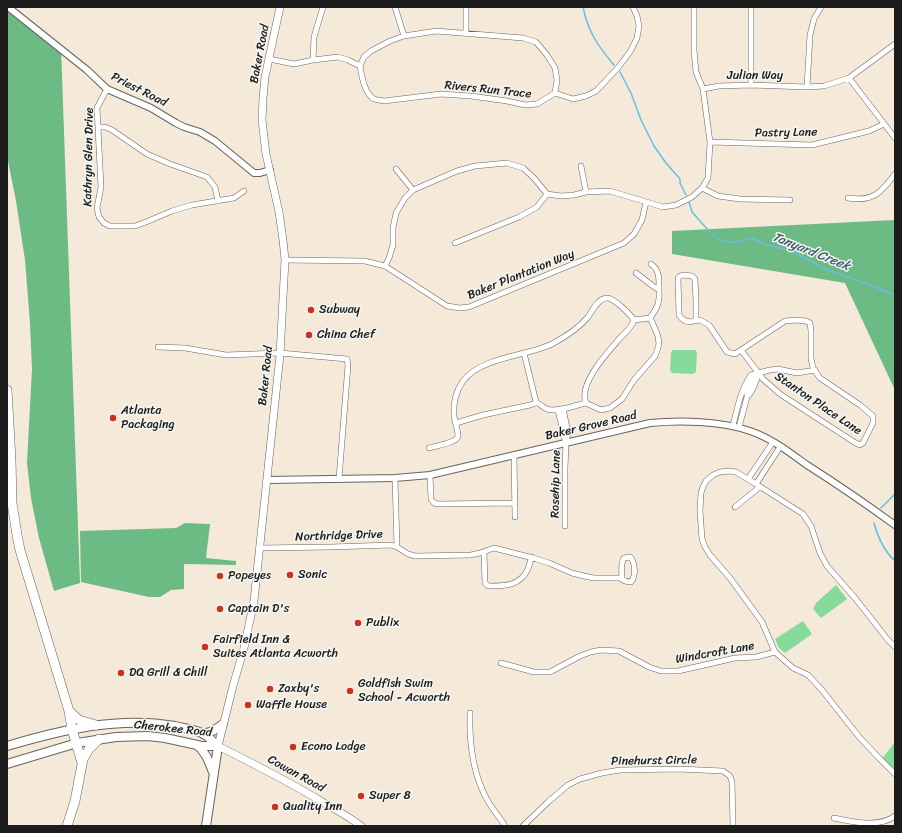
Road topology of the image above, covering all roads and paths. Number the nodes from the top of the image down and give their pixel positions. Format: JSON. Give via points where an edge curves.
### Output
{"nodes":[{"id":1,"x":8,"y":7,"type":"edge"},
{"id":2,"x":280,"y":7,"type":"edge"},
{"id":3,"x":323,"y":7,"type":"edge"},
{"id":4,"x":395,"y":7,"type":"edge"},
{"id":5,"x":466,"y":7,"type":"edge"},
{"id":6,"x":633,"y":7,"type":"edge"},
{"id":7,"x":694,"y":7,"type":"edge"},
{"id":8,"x":751,"y":7,"type":"edge"},
{"id":9,"x":821,"y":7,"type":"edge"},
{"id":10,"x":466,"y":33,"type":"junction"},
{"id":11,"x":404,"y":36,"type":"junction"},
{"id":12,"x":895,"y":44,"type":"edge"},
{"id":13,"x":269,"y":59,"type":"junction"},
{"id":14,"x":313,"y":60,"type":"junction"},
{"id":15,"x":360,"y":66,"type":"junction"},
{"id":16,"x":849,"y":78,"type":"junction"},
{"id":17,"x":751,"y":85,"type":"junction"},
{"id":18,"x":807,"y":87,"type":"junction"},
{"id":19,"x":106,"y":89,"type":"junction"},
{"id":20,"x":703,"y":89,"type":"junction"},
{"id":21,"x":555,"y":93,"type":"junction"},
{"id":22,"x":884,"y":124,"type":"junction"},
{"id":23,"x":98,"y":127,"type":"junction"},
{"id":24,"x":895,"y":138,"type":"edge"},
{"id":25,"x":710,"y":142,"type":"junction"},
{"id":26,"x":581,"y":166,"type":"dead end"},
{"id":27,"x":396,"y":169,"type":"dead end"},
{"id":28,"x":270,"y":170,"type":"junction"},
{"id":29,"x":895,"y":174,"type":"edge"},
{"id":30,"x":702,"y":188,"type":"junction"},
{"id":31,"x":413,"y":190,"type":"junction"},
{"id":32,"x":244,"y":191,"type":"dead end"},
{"id":33,"x":586,"y":192,"type":"junction"},
{"id":34,"x":547,"y":194,"type":"junction"},
{"id":35,"x":848,"y":198,"type":"dead end"},
{"id":36,"x":790,"y":200,"type":"dead end"},
{"id":37,"x":218,"y":201,"type":"junction"},
{"id":38,"x":646,"y":202,"type":"junction"},
{"id":39,"x":455,"y":244,"type":"dead end"},
{"id":40,"x":285,"y":260,"type":"junction"},
{"id":41,"x":651,"y":264,"type":"dead end"},
{"id":42,"x":385,"y":266,"type":"junction"},
{"id":43,"x":636,"y":273,"type":"dead end"},
{"id":44,"x":660,"y":290,"type":"junction"},
{"id":45,"x":650,"y":318,"type":"junction"},
{"id":46,"x":634,"y":320,"type":"junction"},
{"id":47,"x":694,"y":321,"type":"junction"},
{"id":48,"x":158,"y":347,"type":"dead end"},
{"id":49,"x":740,"y":350,"type":"junction"},
{"id":50,"x":280,"y":353,"type":"junction"},
{"id":51,"x":524,"y":353,"type":"junction"},
{"id":52,"x":815,"y":370,"type":"junction"},
{"id":53,"x":758,"y":374,"type":"junction"},
{"id":54,"x":7,"y":390,"type":"edge"},
{"id":55,"x":536,"y":402,"type":"junction"},
{"id":56,"x":586,"y":402,"type":"junction"},
{"id":57,"x":560,"y":409,"type":"junction"},
{"id":58,"x":456,"y":422,"type":"junction"},
{"id":59,"x":736,"y":427,"type":"junction"},
{"id":60,"x":772,"y":442,"type":"junction"},
{"id":61,"x":566,"y":443,"type":"junction"},
{"id":62,"x":780,"y":447,"type":"junction"},
{"id":63,"x":429,"y":448,"type":"dead end"},
{"id":64,"x":514,"y":456,"type":"junction"},
{"id":65,"x":430,"y":475,"type":"junction"},
{"id":66,"x":395,"y":478,"type":"junction"},
{"id":67,"x":339,"y":479,"type":"junction"},
{"id":68,"x":748,"y":479,"type":"junction"},
{"id":69,"x":267,"y":480,"type":"junction"},
{"id":70,"x":758,"y":485,"type":"junction"},
{"id":71,"x":514,"y":502,"type":"junction"},
{"id":72,"x":735,"y":507,"type":"dead end"},
{"id":73,"x":515,"y":517,"type":"dead end"},
{"id":74,"x":895,"y":525,"type":"edge"},
{"id":75,"x":565,"y":526,"type":"dead end"},
{"id":76,"x":397,"y":547,"type":"junction"},
{"id":77,"x":260,"y":548,"type":"junction"},
{"id":78,"x":484,"y":552,"type":"junction"},
{"id":79,"x":532,"y":557,"type":"junction"},
{"id":80,"x":622,"y":579,"type":"junction"},
{"id":81,"x":895,"y":647,"type":"edge"},
{"id":82,"x":775,"y":652,"type":"junction"},
{"id":83,"x":501,"y":663,"type":"dead end"},
{"id":84,"x":69,"y":711,"type":"junction"},
{"id":85,"x":470,"y":713,"type":"dead end"},
{"id":86,"x":223,"y":724,"type":"junction"},
{"id":87,"x":96,"y":726,"type":"junction"},
{"id":88,"x":72,"y":729,"type":"junction"},
{"id":89,"x":204,"y":734,"type":"junction"},
{"id":90,"x":99,"y":739,"type":"junction"},
{"id":91,"x":77,"y":743,"type":"junction"},
{"id":92,"x":197,"y":745,"type":"junction"},
{"id":93,"x":7,"y":746,"type":"edge"},
{"id":94,"x":218,"y":746,"type":"junction"},
{"id":95,"x":82,"y":763,"type":"junction"},
{"id":96,"x":7,"y":764,"type":"edge"},
{"id":97,"x":214,"y":774,"type":"junction"},
{"id":98,"x":895,"y":774,"type":"edge"},
{"id":99,"x":895,"y":816,"type":"edge"},
{"id":100,"x":834,"y":818,"type":"dead end"},
{"id":101,"x":67,"y":826,"type":"edge"},
{"id":102,"x":206,"y":826,"type":"edge"},
{"id":103,"x":361,"y":826,"type":"edge"},
{"id":104,"x":506,"y":826,"type":"edge"},
{"id":105,"x":523,"y":826,"type":"edge"},
{"id":106,"x":733,"y":826,"type":"edge"}],
"edges":[{"from":1,"to":19,"type":"street","name":"Priest Road","via":[[87,70]]},
{"from":2,"to":13,"type":"main road","name":"Baker Road"},
{"from":3,"to":14,"type":"street","via":[[314,38]]},
{"from":4,"to":11,"type":"street"},
{"from":5,"to":10,"type":"street"},
{"from":6,"to":21,"type":"street","via":[[639,26],[637,38],[617,69],[596,90],[586,96],[573,99]]},
{"from":7,"to":20,"type":"street","via":[[696,72]]},
{"from":8,"to":17,"type":"street"},
{"from":9,"to":18,"type":"street","via":[[814,19],[810,35]]},
{"from":10,"to":11,"type":"street","via":[[436,31]]},
{"from":10,"to":21,"type":"street","via":[[523,38],[536,42],[554,68],[557,80]]},
{"from":11,"to":15,"type":"street","via":[[364,56]]},
{"from":12,"to":16,"type":"street","name":"Julian Way"},
{"from":13,"to":14,"type":"street","via":[[294,64]]},
{"from":13,"to":28,"type":"main road","name":"Baker Road","via":[[262,120]]},
{"from":14,"to":15,"type":"street","via":[[338,57]]},
{"from":15,"to":21,"type":"street","name":"Rivers Run Trace","via":[[364,84],[370,94],[375,99],[384,101],[441,94],[525,105],[537,104]]},
{"from":16,"to":18,"type":"street","name":"Julian Way","via":[[824,86]]},
{"from":16,"to":22,"type":"street"},
{"from":17,"to":18,"type":"street","name":"Julian Way"},
{"from":17,"to":20,"type":"street","name":"Julian Way"},
{"from":19,"to":23,"type":"street","name":"Kathryn Glen Drive","via":[[97,108]]},
{"from":19,"to":28,"type":"street","name":"Priest Road","via":[[151,108],[184,127],[200,132],[254,173]]},
{"from":20,"to":25,"type":"street"},
{"from":22,"to":24,"type":"street"},
{"from":22,"to":25,"type":"street","name":"Pastry Lane","via":[[869,131],[812,145]]},
{"from":23,"to":37,"type":"street","via":[[112,130],[147,154],[207,177],[215,187]]},
{"from":23,"to":37,"type":"street","name":"Kathryn Glen Drive","via":[[101,187],[97,208],[104,223],[110,226],[135,226],[192,205]]},
{"from":25,"to":30,"type":"street","via":[[708,178]]},
{"from":26,"to":33,"type":"street"},
{"from":27,"to":31,"type":"street"},
{"from":28,"to":40,"type":"main road","name":"Baker Road"},
{"from":29,"to":35,"type":"street","via":[[875,196],[859,200]]},
{"from":30,"to":36,"type":"street","via":[[718,196]]},
{"from":30,"to":38,"type":"street","via":[[676,205],[663,207]]},
{"from":31,"to":34,"type":"street","via":[[457,171],[475,166],[507,163],[523,168]]},
{"from":31,"to":42,"type":"street","via":[[396,213],[393,245]]},
{"from":32,"to":37,"type":"street","name":"Kathryn Glen Drive","via":[[234,198]]},
{"from":33,"to":34,"type":"street","via":[[561,196]]},
{"from":33,"to":38,"type":"street","via":[[610,191]]},
{"from":34,"to":39,"type":"street","via":[[537,207]]},
{"from":38,"to":42,"type":"street","name":"Baker Plantation Way","via":[[642,220],[634,234],[624,243],[469,307],[447,306]]},
{"from":40,"to":42,"type":"street","name":"Baker Plantation Way","via":[[365,261]]},
{"from":40,"to":50,"type":"main road","name":"Baker Road"},
{"from":41,"to":44,"type":"street","via":[[658,271]]},
{"from":43,"to":44,"type":"street"},
{"from":44,"to":45,"type":"street","via":[[659,304]]},
{"from":45,"to":46,"type":"street"},
{"from":45,"to":56,"type":"street","via":[[658,336],[659,344],[655,356],[634,380],[622,399],[610,408],[601,410]]},
{"from":46,"to":51,"type":"street","via":[[610,298],[605,298],[600,300],[588,317],[571,332],[551,345]]},
{"from":46,"to":56,"type":"street","via":[[598,364],[585,390]]},
{"from":47,"to":47,"type":"street","via":[[686,322],[679,316],[678,278],[683,275],[695,279]]},
{"from":47,"to":49,"type":"street","via":[[700,320],[709,325],[727,352],[735,354]]},
{"from":48,"to":50,"type":"street","via":[[185,348],[226,355]]},
{"from":49,"to":52,"type":"street","via":[[785,321],[806,321],[810,324],[810,358]]},
{"from":49,"to":53,"type":"street"},
{"from":50,"to":67,"type":"street","via":[[347,359]]},
{"from":50,"to":69,"type":"main road","name":"Baker Road"},
{"from":51,"to":55,"type":"street"},
{"from":51,"to":58,"type":"street","via":[[491,363],[469,374],[457,393],[454,411]]},
{"from":52,"to":53,"type":"street","via":[[797,373],[778,369]]},
{"from":52,"to":53,"type":"street","name":"Stanton Place Lane","via":[[820,378],[873,416],[873,423],[860,445],[780,394]]},
{"from":53,"to":59,"type":"street","name":"Stanton Place Lane","via":[[747,391]]},
{"from":53,"to":59,"type":"street","name":"Stanton Place Lane","via":[[751,375],[748,380],[738,405]]},
{"from":54,"to":84,"type":"highway","via":[[11,489],[17,535]]},
{"from":55,"to":57,"type":"street","via":[[546,409]]},
{"from":55,"to":58,"type":"street"},
{"from":56,"to":57,"type":"street"},
{"from":57,"to":61,"type":"street","name":"Rosehip Lane","via":[[568,432]]},
{"from":58,"to":63,"type":"street","via":[[457,439]]},
{"from":59,"to":60,"type":"street","name":"Baker Grove Road"},
{"from":59,"to":61,"type":"street","name":"Baker Grove Road","via":[[688,422],[657,423]]},
{"from":60,"to":62,"type":"street","name":"Baker Grove Road"},
{"from":60,"to":68,"type":"street"},
{"from":61,"to":64,"type":"street","name":"Baker Grove Road"},
{"from":61,"to":75,"type":"street","name":"Rosehip Lane"},
{"from":62,"to":70,"type":"street"},
{"from":62,"to":74,"type":"street","name":"Baker Grove Road"},
{"from":64,"to":65,"type":"street","name":"Baker Grove Road"},
{"from":64,"to":71,"type":"street"},
{"from":65,"to":66,"type":"street","name":"Baker Grove Road"},
{"from":65,"to":71,"type":"street","via":[[431,499],[434,503]]},
{"from":66,"to":67,"type":"street","name":"Baker Grove Road"},
{"from":66,"to":76,"type":"street","name":"Northridge Drive"},
{"from":67,"to":69,"type":"street","name":"Baker Grove Road"},
{"from":68,"to":70,"type":"street"},
{"from":68,"to":82,"type":"street","via":[[729,471],[713,476],[704,484],[700,496],[702,539],[710,555],[762,622]]},
{"from":69,"to":77,"type":"main road","name":"Baker Road"},
{"from":70,"to":72,"type":"street","via":[[756,490]]},
{"from":70,"to":81,"type":"street","via":[[805,516],[827,566]]},
{"from":71,"to":73,"type":"street"},
{"from":76,"to":77,"type":"street","name":"Northridge Drive","via":[[391,545]]},
{"from":76,"to":78,"type":"street","via":[[415,556],[471,555]]},
{"from":77,"to":86,"type":"main road","name":"Baker Road","via":[[254,601]]},
{"from":78,"to":79,"type":"street","via":[[494,548]]},
{"from":78,"to":79,"type":"street","via":[[485,583],[489,586],[507,586],[514,583],[528,570]]},
{"from":79,"to":80,"type":"street","via":[[584,576]]},
{"from":80,"to":80,"type":"street","via":[[626,582],[633,579],[634,563],[630,557],[622,561]]},
{"from":82,"to":83,"type":"street","name":"Windcroft Lane","via":[[678,671],[661,671],[619,651],[601,650],[580,656],[550,672],[534,672]]},
{"from":82,"to":98,"type":"street","via":[[818,685],[860,738]]},
{"from":84,"to":87,"type":"highway","via":[[79,720]]},
{"from":84,"to":88,"type":"highway"},
{"from":85,"to":104,"type":"street","via":[[471,750],[480,786]]},
{"from":86,"to":89,"type":"main road"},
{"from":86,"to":94,"type":"main road","name":"Baker Road"},
{"from":87,"to":88,"type":"main road","name":"Cherokee Road"},
{"from":87,"to":89,"type":"main road","name":"Cherokee Road","via":[[148,723],[179,727]]},
{"from":88,"to":91,"type":"highway"},
{"from":88,"to":93,"type":"main road","name":"Cherokee Road"},
{"from":89,"to":94,"type":"main road","name":"Cherokee Road"},
{"from":90,"to":91,"type":"main road","name":"Cherokee Road"},
{"from":90,"to":92,"type":"main road","name":"Cherokee Road","via":[[148,736]]},
{"from":90,"to":95,"type":"highway","via":[[89,749]]},
{"from":91,"to":95,"type":"highway"},
{"from":91,"to":96,"type":"main road","name":"Cherokee Road"},
{"from":92,"to":94,"type":"main road","name":"Cherokee Road"},
{"from":92,"to":97,"type":"main road","via":[[205,754]]},
{"from":94,"to":97,"type":"main road"},
{"from":94,"to":103,"type":"main road","name":"Cowan Road","via":[[303,790]]},
{"from":95,"to":101,"type":"highway"},
{"from":97,"to":102,"type":"main road"},
{"from":99,"to":100,"type":"street","via":[[888,821],[876,823],[853,823]]},
{"from":105,"to":106,"type":"street","name":"Pinehurst Circle","via":[[568,785],[580,779],[620,770],[678,769],[723,771],[730,776]]}]}
